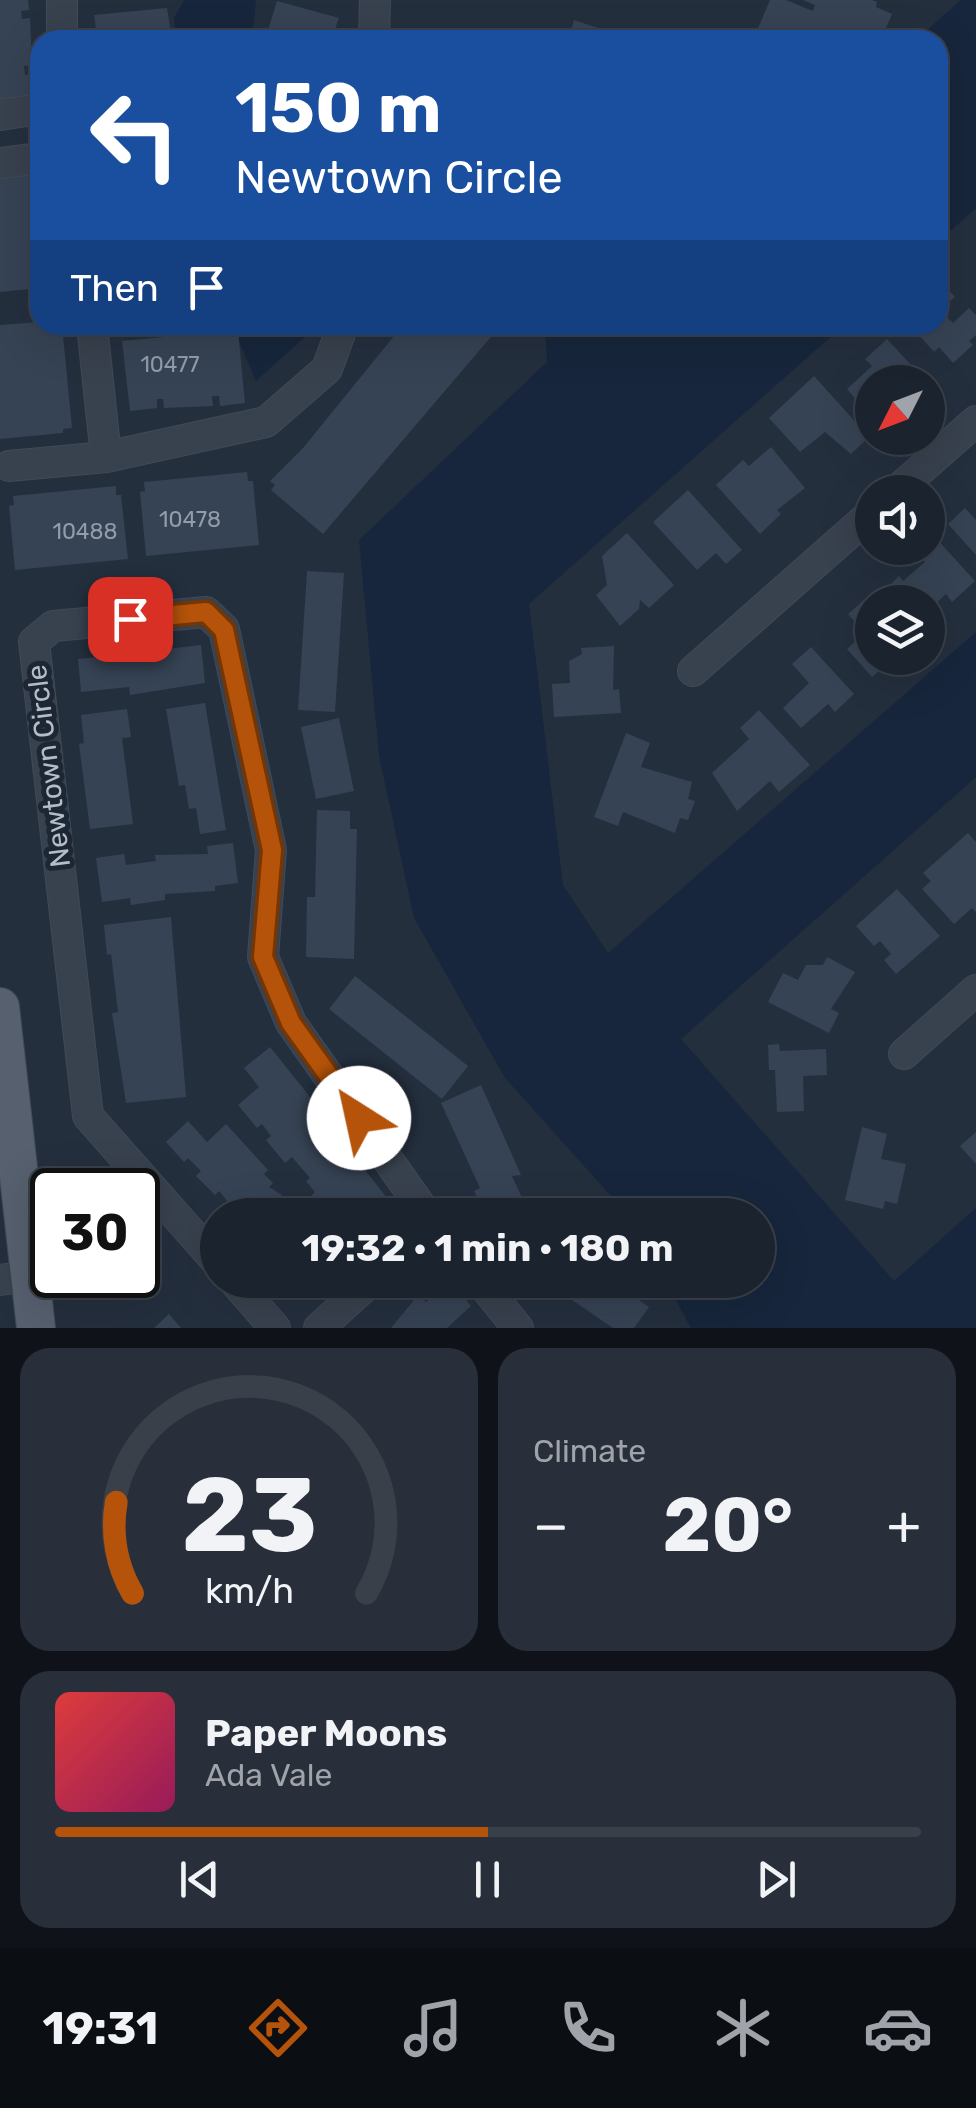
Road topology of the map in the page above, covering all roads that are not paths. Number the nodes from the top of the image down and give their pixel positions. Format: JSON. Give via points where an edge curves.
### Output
{"nodes":[{"id":1,"x":62,"y":0,"type":"edge"},
{"id":2,"x":375,"y":0,"type":"edge"},
{"id":3,"x":62,"y":30,"type":"edge"},
{"id":4,"x":374,"y":30,"type":"edge"},
{"id":5,"x":30,"y":110,"type":"edge"},
{"id":6,"x":0,"y":115,"type":"edge"},
{"id":7,"x":30,"y":159,"type":"edge"},
{"id":8,"x":0,"y":163,"type":"edge"},
{"id":9,"x":93,"y":335,"type":"edge"},
{"id":10,"x":339,"y":335,"type":"edge"},
{"id":11,"x":976,"y":421,"type":"edge"},
{"id":12,"x":106,"y":456,"type":"junction"},
{"id":13,"x":9,"y":466,"type":"dead end"},
{"id":14,"x":914,"y":475,"type":"edge"},
{"id":15,"x":855,"y":528,"type":"edge"},
{"id":16,"x":694,"y":672,"type":"dead end"},
{"id":17,"x":976,"y":990,"type":"edge"},
{"id":18,"x":0,"y":1007,"type":"edge"},
{"id":19,"x":904,"y":1054,"type":"dead end"},
{"id":20,"x":7,"y":1107,"type":"edge"},
{"id":21,"x":415,"y":1198,"type":"edge"},
{"id":22,"x":200,"y":1243,"type":"edge"},
{"id":23,"x":15,"y":1278,"type":"edge"},
{"id":24,"x":249,"y":1298,"type":"edge"},
{"id":25,"x":352,"y":1298,"type":"edge"},
{"id":26,"x":494,"y":1298,"type":"edge"},
{"id":27,"x":36,"y":1328,"type":"edge"},
{"id":28,"x":275,"y":1328,"type":"edge"},
{"id":29,"x":319,"y":1328,"type":"edge"},
{"id":30,"x":518,"y":1328,"type":"edge"}],
"edges":[{"from":1,"to":3,"type":"street"},
{"from":2,"to":4,"type":"street"},
{"from":5,"to":6,"type":"street"},
{"from":7,"to":8,"type":"street"},
{"from":9,"to":12,"type":"street"},
{"from":10,"to":12,"type":"street","via":[[327,369],[266,422]]},
{"from":11,"to":14,"type":"street"},
{"from":12,"to":13,"type":"street"},
{"from":15,"to":16,"type":"street"},
{"from":17,"to":19,"type":"street"},
{"from":18,"to":20,"type":"main road"},
{"from":20,"to":23,"type":"main road"},
{"from":21,"to":22,"type":"street","name":"Newtown Circle","via":[[291,1023],[263,957],[272,850],[224,630],[206,612],[53,626],[34,642],[88,1116]]},
{"from":23,"to":27,"type":"main road"},
{"from":24,"to":28,"type":"street"},
{"from":25,"to":29,"type":"street"},
{"from":26,"to":30,"type":"street"}]}
